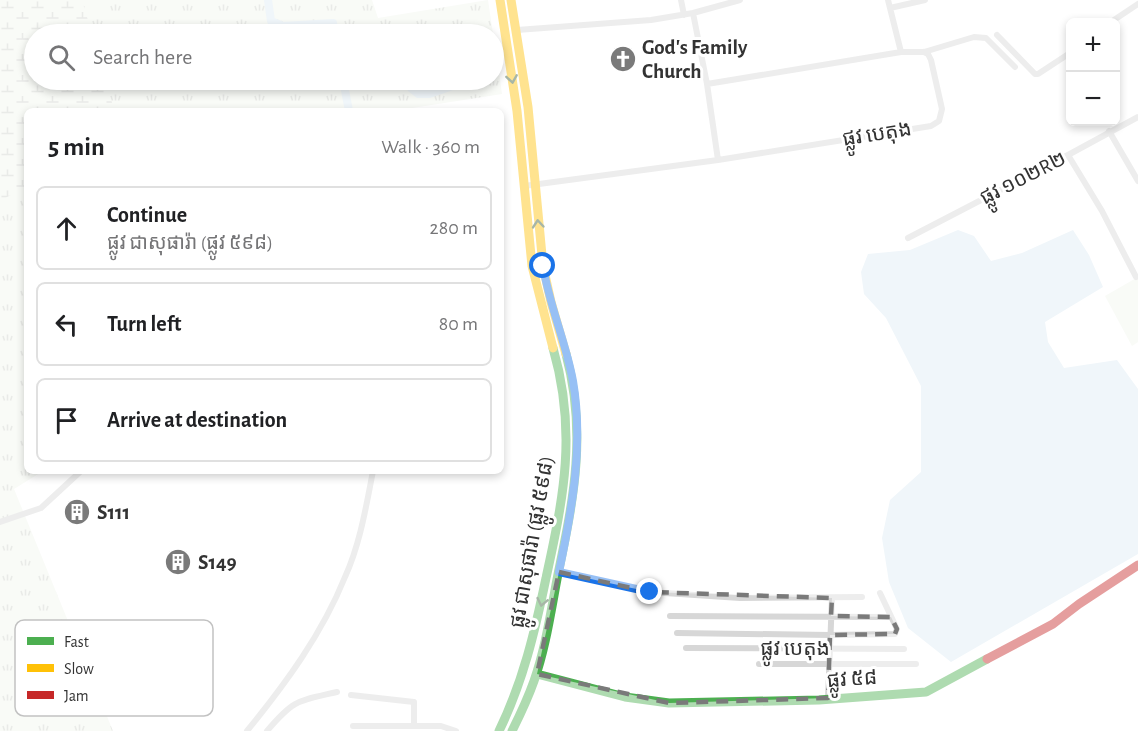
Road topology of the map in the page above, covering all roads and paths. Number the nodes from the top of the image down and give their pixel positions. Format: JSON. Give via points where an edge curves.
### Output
{"nodes":[{"id":1,"x":500,"y":0,"type":"edge"},
{"id":2,"x":510,"y":0,"type":"edge"},
{"id":3,"x":681,"y":0,"type":"edge"},
{"id":4,"x":740,"y":0,"type":"edge"},
{"id":5,"x":888,"y":0,"type":"edge"},
{"id":6,"x":925,"y":0,"type":"edge"},
{"id":7,"x":1138,"y":4,"type":"edge"},
{"id":8,"x":890,"y":8,"type":"junction"},
{"id":9,"x":693,"y":14,"type":"junction"},
{"id":10,"x":684,"y":15,"type":"junction"},
{"id":11,"x":1117,"y":18,"type":"edge"},
{"id":12,"x":504,"y":24,"type":"edge"},
{"id":13,"x":504,"y":26,"type":"edge"},
{"id":14,"x":517,"y":30,"type":"junction"},
{"id":15,"x":997,"y":35,"type":"dead end"},
{"id":16,"x":901,"y":52,"type":"junction"},
{"id":17,"x":924,"y":52,"type":"junction"},
{"id":18,"x":1066,"y":56,"type":"edge"},
{"id":19,"x":1015,"y":67,"type":"dead end"},
{"id":20,"x":707,"y":84,"type":"junction"},
{"id":21,"x":1138,"y":117,"type":"edge"},
{"id":22,"x":1109,"y":131,"type":"junction"},
{"id":23,"x":1068,"y":155,"type":"junction"},
{"id":24,"x":718,"y":160,"type":"junction"},
{"id":25,"x":1138,"y":181,"type":"edge"},
{"id":26,"x":535,"y":184,"type":"junction"},
{"id":27,"x":524,"y":186,"type":"junction"},
{"id":28,"x":908,"y":238,"type":"dead end"},
{"id":29,"x":1136,"y":277,"type":"dead end"},
{"id":30,"x":79,"y":474,"type":"edge"},
{"id":31,"x":372,"y":474,"type":"edge"},
{"id":32,"x":0,"y":522,"type":"edge"},
{"id":33,"x":1138,"y":565,"type":"edge"},
{"id":34,"x":559,"y":572,"type":"junction"},
{"id":35,"x":880,"y":593,"type":"dead end"},
{"id":36,"x":862,"y":597,"type":"dead end"},
{"id":37,"x":832,"y":598,"type":"junction"},
{"id":38,"x":670,"y":616,"type":"dead end"},
{"id":39,"x":831,"y":616,"type":"junction"},
{"id":40,"x":891,"y":617,"type":"junction"},
{"id":41,"x":677,"y":633,"type":"dead end"},
{"id":42,"x":711,"y":634,"type":"junction"},
{"id":43,"x":830,"y":635,"type":"junction"},
{"id":44,"x":686,"y":648,"type":"dead end"},
{"id":45,"x":710,"y":648,"type":"junction"},
{"id":46,"x":830,"y":648,"type":"junction"},
{"id":47,"x":904,"y":649,"type":"dead end"},
{"id":48,"x":829,"y":663,"type":"junction"},
{"id":49,"x":759,"y":664,"type":"dead end"},
{"id":50,"x":916,"y":664,"type":"dead end"},
{"id":51,"x":537,"y":674,"type":"junction"},
{"id":52,"x":337,"y":692,"type":"dead end"},
{"id":53,"x":351,"y":695,"type":"dead end"},
{"id":54,"x":828,"y":698,"type":"junction"},
{"id":55,"x":353,"y":726,"type":"dead end"},
{"id":56,"x":414,"y":726,"type":"junction"},
{"id":57,"x":247,"y":731,"type":"edge"},
{"id":58,"x":267,"y":731,"type":"edge"},
{"id":59,"x":456,"y":731,"type":"edge"},
{"id":60,"x":499,"y":731,"type":"edge"},
{"id":61,"x":512,"y":731,"type":"edge"}],
"edges":[{"from":1,"to":12,"type":"main road","name":"ផ្លូវ ជាសុផារ៉ា (ផ្លូវ ៥៩៨)","one_way":true},
{"from":2,"to":14,"type":"main road","name":"ផ្លូវ ជាសុផារ៉ា (ផ្លូវ ៥៩៨)"},
{"from":3,"to":10,"type":"street"},
{"from":4,"to":9,"type":"street"},
{"from":5,"to":8,"type":"street"},
{"from":6,"to":8,"type":"street"},
{"from":7,"to":11,"type":"street"},
{"from":8,"to":16,"type":"street"},
{"from":9,"to":10,"type":"street"},
{"from":9,"to":20,"type":"street"},
{"from":10,"to":14,"type":"street"},
{"from":13,"to":27,"type":"main road","name":"ផ្លូវ ជាសុផារ៉ា (ផ្លូវ ៥៩៨)","one_way":true},
{"from":14,"to":26,"type":"main road","name":"ផ្លូវ ជាសុផារ៉ា (ផ្លូវ ៥៩៨)"},
{"from":15,"to":18,"type":"street","via":[[1035,74]]},
{"from":16,"to":17,"type":"street"},
{"from":16,"to":20,"type":"street"},
{"from":17,"to":19,"type":"street","via":[[966,39],[986,38]]},
{"from":17,"to":24,"type":"street","name":"ផ្លូវ បេតុង","via":[[931,60],[942,109],[939,121],[931,126]]},
{"from":20,"to":24,"type":"street"},
{"from":21,"to":22,"type":"street","name":"ផ្លូវ ១០២R២"},
{"from":22,"to":23,"type":"street","name":"ផ្លូវ ១០២R២"},
{"from":22,"to":25,"type":"street"},
{"from":23,"to":28,"type":"street","name":"ផ្លូវ ១០២R២"},
{"from":23,"to":29,"type":"street"},
{"from":24,"to":26,"type":"street","name":"ផ្លូវ បេតុង"},
{"from":26,"to":27,"type":"street","name":"ផ្លូវ បេតុង"},
{"from":34,"to":26,"type":"main road","name":"ផ្លូវ ជាសុផារ៉ា (ផ្លូវ ៥៩៨)","one_way":true,"via":[[576,467],[577,406],[546,288]]},
{"from":27,"to":60,"type":"main road","name":"ផ្លូវ ជាសុផារ៉ា (ផ្លូវ ៥៩៨)","one_way":true,"via":[[536,290],[566,407],[566,460],[557,529],[537,626],[517,694]]},
{"from":30,"to":32,"type":"street","via":[[41,508]]},
{"from":31,"to":57,"type":"street","via":[[356,549],[332,606],[283,687]]},
{"from":33,"to":54,"type":"main road","name":"ផ្លូវ ៥៨","via":[[1053,624],[932,690]]},
{"from":34,"to":37,"type":"street","via":[[650,592],[740,598]]},
{"from":34,"to":51,"type":"main road","name":"ផ្លូវ ជាសុផារ៉ា (ផ្លូវ ៥៩៨)"},
{"from":35,"to":40,"type":"street"},
{"from":36,"to":37,"type":"street"},
{"from":37,"to":39,"type":"street"},
{"from":38,"to":39,"type":"street"},
{"from":39,"to":40,"type":"street"},
{"from":39,"to":43,"type":"street"},
{"from":40,"to":43,"type":"street","via":[[897,629],[895,634]]},
{"from":41,"to":42,"type":"street"},
{"from":42,"to":43,"type":"street"},
{"from":42,"to":45,"type":"street"},
{"from":43,"to":46,"type":"street"},
{"from":44,"to":45,"type":"street","name":"ផ្លូវ បេតុង"},
{"from":45,"to":46,"type":"street","name":"ផ្លូវ បេតុង"},
{"from":46,"to":47,"type":"street","name":"ផ្លូវ បេតុង"},
{"from":46,"to":48,"type":"street"},
{"from":48,"to":49,"type":"street"},
{"from":48,"to":50,"type":"street"},
{"from":48,"to":54,"type":"street"},
{"from":51,"to":54,"type":"main road","name":"ផ្លូវ ៥៨","via":[[625,697],[669,702]]},
{"from":51,"to":61,"type":"main road","name":"ផ្លូវ ជាសុផារ៉ា (ផ្លូវ ៥៩៨)"},
{"from":52,"to":58,"type":"street","via":[[300,700]]},
{"from":53,"to":56,"type":"street","via":[[414,702]]},
{"from":55,"to":56,"type":"street"},
{"from":56,"to":59,"type":"street","via":[[441,726]]}]}
